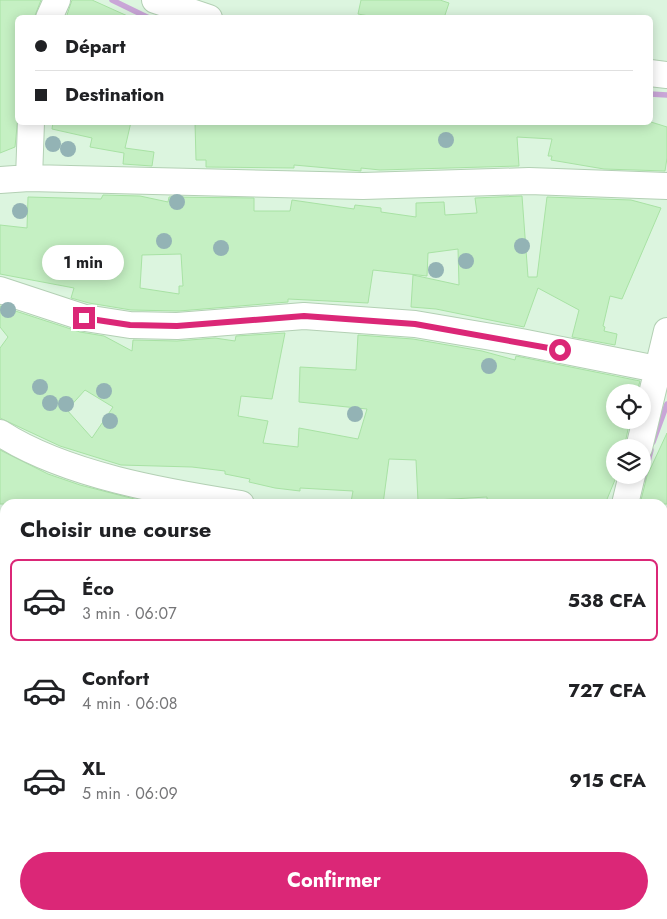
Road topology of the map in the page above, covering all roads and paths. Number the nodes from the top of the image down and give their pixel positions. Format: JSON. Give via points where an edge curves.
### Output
{"nodes":[{"id":1,"x":57,"y":0,"type":"edge"},
{"id":2,"x":155,"y":0,"type":"edge"},
{"id":3,"x":50,"y":15,"type":"edge"},
{"id":4,"x":200,"y":15,"type":"edge"},
{"id":5,"x":653,"y":73,"type":"edge"},
{"id":6,"x":667,"y":75,"type":"edge"},
{"id":7,"x":31,"y":125,"type":"edge"},
{"id":8,"x":29,"y":178,"type":"junction"},
{"id":9,"x":0,"y":180,"type":"edge"},
{"id":10,"x":667,"y":186,"type":"edge"},
{"id":11,"x":0,"y":290,"type":"edge"},
{"id":12,"x":667,"y":331,"type":"edge"},
{"id":13,"x":662,"y":370,"type":"edge"},
{"id":14,"x":0,"y":434,"type":"edge"},
{"id":15,"x":641,"y":439,"type":"edge"},
{"id":16,"x":630,"y":484,"type":"edge"},
{"id":17,"x":210,"y":499,"type":"edge"},
{"id":18,"x":626,"y":499,"type":"edge"}],
"edges":[{"from":1,"to":3,"type":"street"},
{"from":2,"to":4,"type":"street"},
{"from":5,"to":6,"type":"street"},
{"from":7,"to":8,"type":"street"},
{"from":8,"to":9,"type":"street"},
{"from":8,"to":10,"type":"street","via":[[363,186],[529,181]]},
{"from":11,"to":13,"type":"street","via":[[84,318],[130,325],[177,326],[304,316],[415,324]]},
{"from":12,"to":13,"type":"street"},
{"from":13,"to":15,"type":"street"},
{"from":14,"to":17,"type":"street","via":[[62,465]]},
{"from":16,"to":18,"type":"street"}]}
